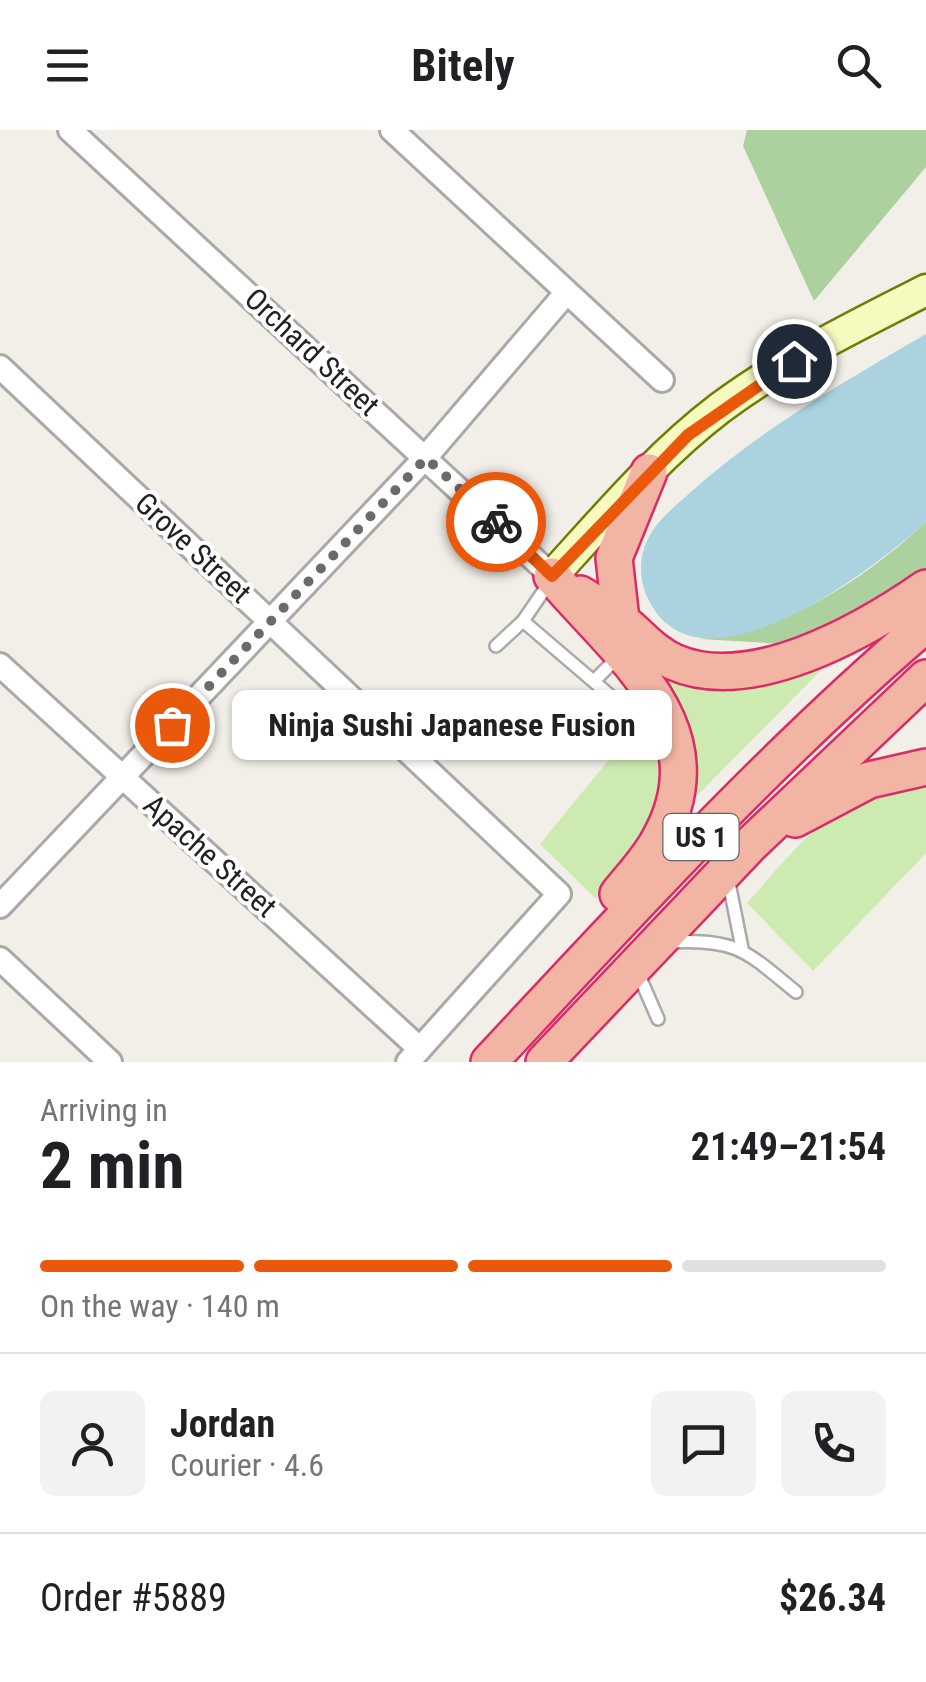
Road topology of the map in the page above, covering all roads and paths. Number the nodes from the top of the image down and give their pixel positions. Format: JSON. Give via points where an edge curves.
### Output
{"nodes":[{"id":1,"x":70,"y":130,"type":"edge"},
{"id":2,"x":392,"y":130,"type":"edge"},
{"id":3,"x":926,"y":290,"type":"edge"},
{"id":4,"x":567,"y":292,"type":"junction"},
{"id":5,"x":0,"y":367,"type":"edge"},
{"id":6,"x":662,"y":380,"type":"dead end"},
{"id":7,"x":426,"y":458,"type":"junction"},
{"id":8,"x":649,"y":472,"type":"junction"},
{"id":9,"x":552,"y":576,"type":"junction"},
{"id":10,"x":926,"y":588,"type":"edge"},
{"id":11,"x":271,"y":621,"type":"junction"},
{"id":12,"x":523,"y":621,"type":"junction"},
{"id":13,"x":926,"y":624,"type":"edge"},
{"id":14,"x":621,"y":637,"type":"junction"},
{"id":15,"x":496,"y":646,"type":"dead end"},
{"id":16,"x":0,"y":665,"type":"edge"},
{"id":17,"x":926,"y":678,"type":"edge"},
{"id":18,"x":594,"y":681,"type":"junction"},
{"id":19,"x":589,"y":738,"type":"dead end"},
{"id":20,"x":926,"y":768,"type":"edge"},
{"id":21,"x":123,"y":776,"type":"junction"},
{"id":22,"x":751,"y":844,"type":"junction"},
{"id":23,"x":726,"y":870,"type":"junction"},
{"id":24,"x":0,"y":906,"type":"edge"},
{"id":25,"x":742,"y":948,"type":"junction"},
{"id":26,"x":645,"y":954,"type":"junction"},
{"id":27,"x":0,"y":959,"type":"edge"},
{"id":28,"x":796,"y":992,"type":"dead end"},
{"id":29,"x":658,"y":1020,"type":"dead end"},
{"id":30,"x":414,"y":1055,"type":"edge"},
{"id":31,"x":492,"y":1059,"type":"edge"},
{"id":32,"x":110,"y":1062,"type":"edge"},
{"id":33,"x":544,"y":1062,"type":"edge"}],
"edges":[{"from":1,"to":7,"type":"street","name":"Orchard Street"},
{"from":2,"to":4,"type":"street"},
{"from":3,"to":8,"type":"main road","via":[[752,386]]},
{"from":4,"to":6,"type":"street"},
{"from":4,"to":7,"type":"street"},
{"from":5,"to":11,"type":"street","name":"Grove Street"},
{"from":7,"to":9,"type":"street","name":"Orchard Street"},
{"from":7,"to":11,"type":"street"},
{"from":8,"to":9,"type":"main road"},
{"from":8,"to":14,"type":"highway","via":[[614,558]]},
{"from":9,"to":12,"type":"lane"},
{"from":9,"to":14,"type":"highway"},
{"from":10,"to":14,"type":"highway","via":[[836,641],[746,669],[672,662]]},
{"from":11,"to":21,"type":"street"},
{"from":11,"to":30,"type":"street","name":"Grove Street","via":[[559,894]]},
{"from":12,"to":15,"type":"lane"},
{"from":12,"to":18,"type":"lane"},
{"from":13,"to":31,"type":"highway","number":"US 1","via":[[708,830]]},
{"from":14,"to":18,"type":"lane"},
{"from":14,"to":31,"type":"highway","via":[[668,717],[678,763],[674,805],[648,857]]},
{"from":16,"to":21,"type":"street","name":"Apache Street"},
{"from":17,"to":22,"type":"highway","number":"US 1"},
{"from":18,"to":19,"type":"lane","via":[[620,704]]},
{"from":20,"to":22,"type":"highway","via":[[884,774]]},
{"from":21,"to":24,"type":"street"},
{"from":21,"to":30,"type":"street","name":"Apache Street"},
{"from":22,"to":23,"type":"highway","number":"US 1"},
{"from":23,"to":25,"type":"lane"},
{"from":23,"to":26,"type":"highway","number":"US 1"},
{"from":25,"to":26,"type":"lane","via":[[707,941]]},
{"from":25,"to":28,"type":"lane"},
{"from":26,"to":29,"type":"lane"},
{"from":26,"to":33,"type":"highway","number":"US 1"},
{"from":27,"to":32,"type":"street"}]}
